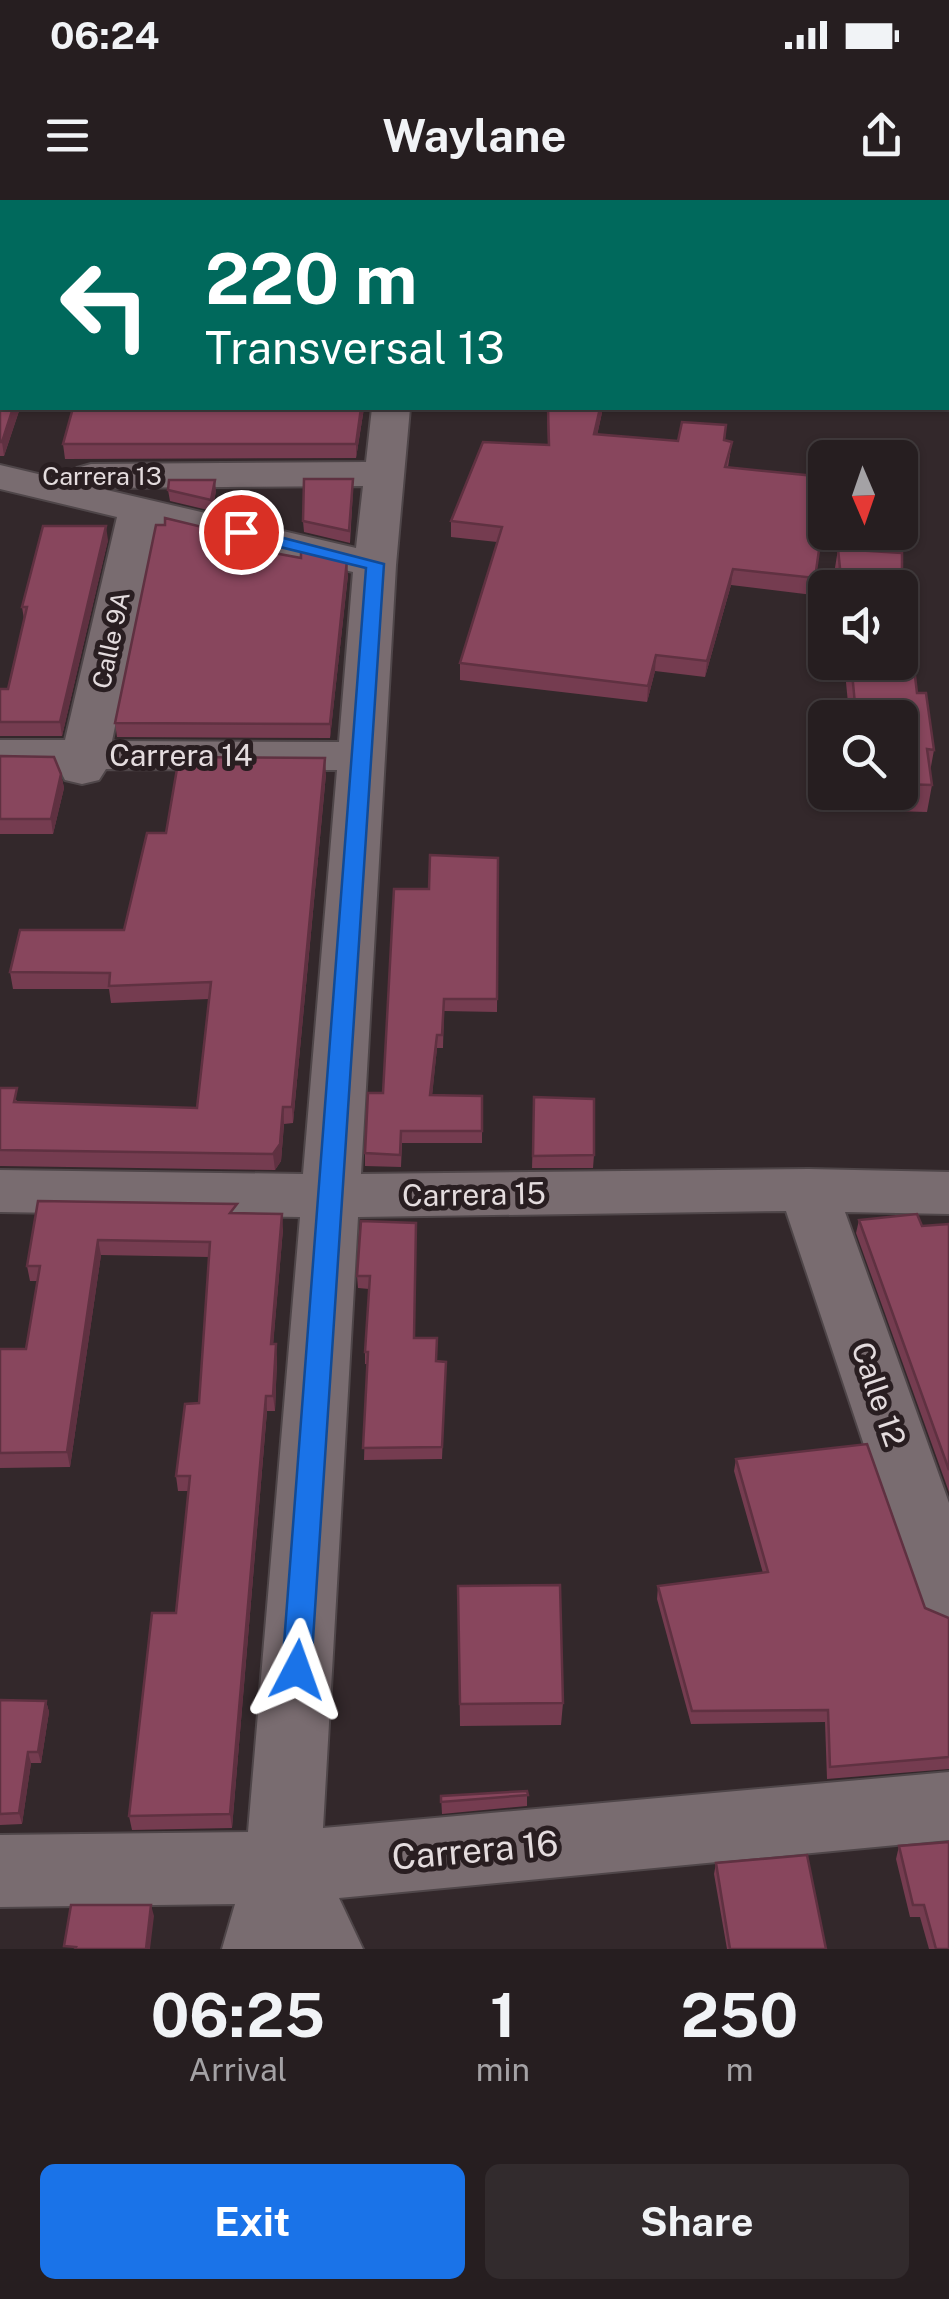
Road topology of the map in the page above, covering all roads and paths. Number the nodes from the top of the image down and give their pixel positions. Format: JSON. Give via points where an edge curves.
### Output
{"nodes":[{"id":1,"x":391,"y":410,"type":"edge"},
{"id":2,"x":383,"y":474,"type":"junction"},
{"id":3,"x":0,"y":477,"type":"edge"},
{"id":4,"x":139,"y":509,"type":"junction"},
{"id":5,"x":375,"y":564,"type":"junction"},
{"id":6,"x":0,"y":754,"type":"edge"},
{"id":7,"x":84,"y":762,"type":"junction"},
{"id":8,"x":361,"y":764,"type":"junction"},
{"id":9,"x":0,"y":770,"type":"edge"},
{"id":10,"x":0,"y":1190,"type":"edge"},
{"id":11,"x":808,"y":1190,"type":"junction"},
{"id":12,"x":949,"y":1193,"type":"edge"},
{"id":13,"x":330,"y":1196,"type":"junction"},
{"id":14,"x":949,"y":1598,"type":"edge"},
{"id":15,"x":949,"y":1806,"type":"edge"},
{"id":16,"x":282,"y":1868,"type":"junction"},
{"id":17,"x":0,"y":1870,"type":"edge"},
{"id":18,"x":261,"y":1949,"type":"edge"},
{"id":19,"x":324,"y":1949,"type":"edge"}],
"edges":[{"from":1,"to":2,"type":"street"},
{"from":2,"to":3,"type":"street","name":"Carrera 13"},
{"from":2,"to":5,"type":"street"},
{"from":3,"to":4,"type":"street"},
{"from":4,"to":5,"type":"street"},
{"from":4,"to":7,"type":"street","name":"Calle 9A"},
{"from":5,"to":8,"type":"street"},
{"from":6,"to":7,"type":"street","name":"Carrera 14"},
{"from":7,"to":8,"type":"street"},
{"from":7,"to":9,"type":"street"},
{"from":8,"to":13,"type":"street"},
{"from":10,"to":13,"type":"street","name":"Carrera 15"},
{"from":11,"to":12,"type":"street","name":"Carrera 15"},
{"from":11,"to":13,"type":"street","name":"Carrera 15"},
{"from":11,"to":14,"type":"street","name":"Calle 12"},
{"from":13,"to":16,"type":"street"},
{"from":15,"to":16,"type":"street","name":"Carrera 16"},
{"from":16,"to":17,"type":"street","name":"Carrera 16"},
{"from":16,"to":18,"type":"street"},
{"from":16,"to":19,"type":"street"}]}
